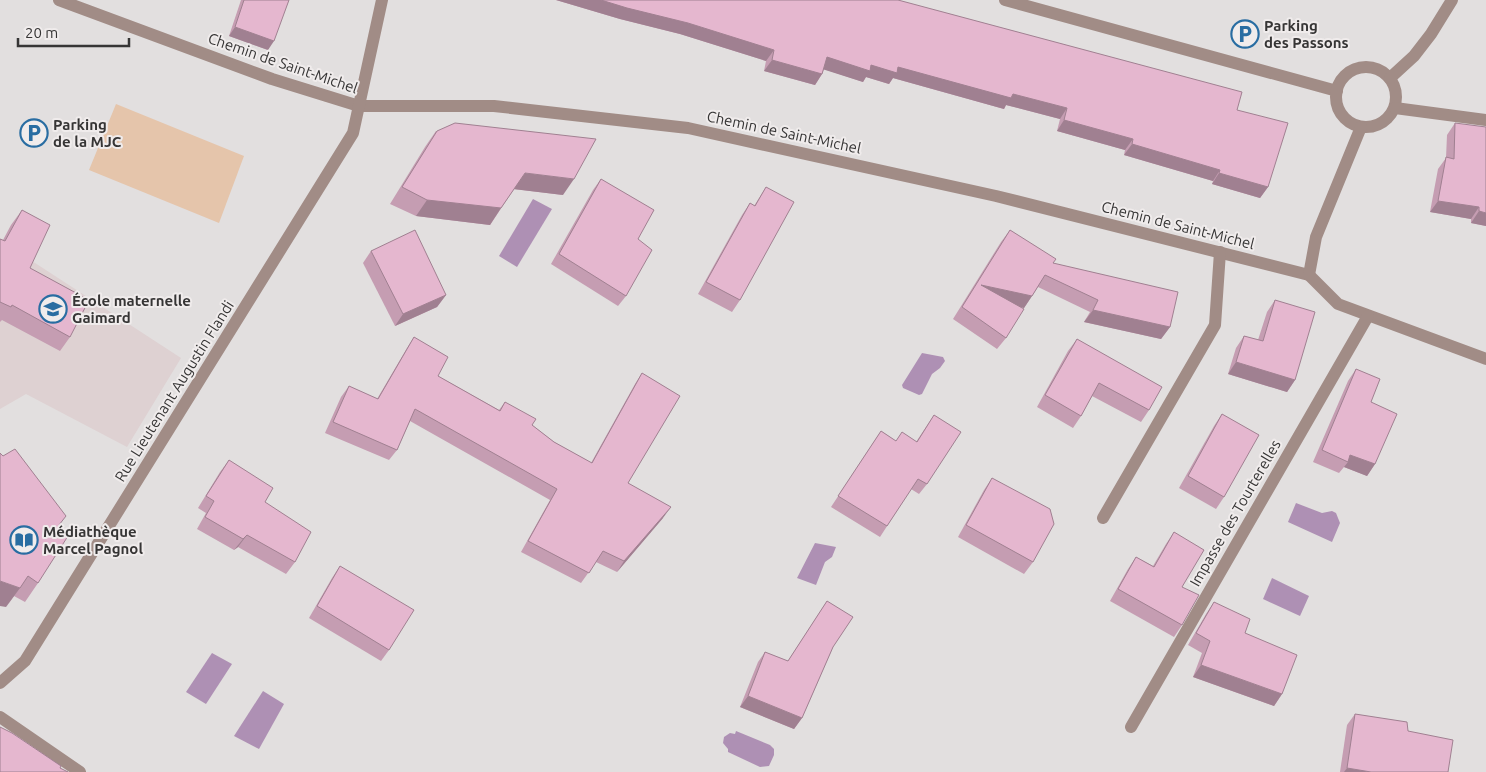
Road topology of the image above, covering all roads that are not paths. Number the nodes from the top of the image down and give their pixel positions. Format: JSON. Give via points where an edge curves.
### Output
{"nodes":[{"id":1,"x":59,"y":0,"type":"edge"},
{"id":2,"x":382,"y":0,"type":"edge"},
{"id":3,"x":1005,"y":0,"type":"edge"},
{"id":4,"x":1452,"y":0,"type":"edge"},
{"id":5,"x":1390,"y":78,"type":"junction"},
{"id":6,"x":1336,"y":91,"type":"junction"},
{"id":7,"x":359,"y":106,"type":"junction"},
{"id":8,"x":1395,"y":108,"type":"junction"},
{"id":9,"x":1486,"y":120,"type":"edge"},
{"id":10,"x":1361,"y":127,"type":"junction"},
{"id":11,"x":1220,"y":252,"type":"junction"},
{"id":12,"x":1309,"y":275,"type":"junction"},
{"id":13,"x":1368,"y":316,"type":"junction"},
{"id":14,"x":1486,"y":359,"type":"edge"},
{"id":15,"x":1103,"y":518,"type":"dead end"},
{"id":16,"x":0,"y":683,"type":"edge"},
{"id":17,"x":0,"y":717,"type":"edge"},
{"id":18,"x":1131,"y":727,"type":"dead end"},
{"id":19,"x":80,"y":772,"type":"edge"}],
"edges":[{"from":1,"to":7,"type":"street","name":"Chemin de Saint-Michel","via":[[272,79]]},
{"from":2,"to":7,"type":"street","name":"Rue Lieutenant Augustin Flandi"},
{"from":3,"to":6,"type":"street"},
{"from":4,"to":5,"type":"street","via":[[1414,56]]},
{"from":5,"to":6,"type":"street","via":[[1376,68],[1356,69],[1346,74]]},
{"from":5,"to":8,"type":"street","via":[[1396,91]]},
{"from":6,"to":10,"type":"street","via":[[1336,101],[1344,118]]},
{"from":7,"to":11,"type":"street","name":"Chemin de Saint-Michel","via":[[494,106],[688,128],[996,196]]},
{"from":7,"to":16,"type":"street","name":"Rue Lieutenant Augustin Flandi","via":[[352,133],[36,645],[25,661]]},
{"from":8,"to":9,"type":"street"},
{"from":8,"to":10,"type":"street","via":[[1380,125]]},
{"from":10,"to":12,"type":"street","via":[[1316,236]]},
{"from":11,"to":12,"type":"street","name":"Chemin de Saint-Michel"},
{"from":11,"to":15,"type":"street","via":[[1215,325]]},
{"from":12,"to":13,"type":"street","via":[[1338,304]]},
{"from":13,"to":14,"type":"street"},
{"from":13,"to":18,"type":"street","name":"Impasse des Tourterelles"},
{"from":17,"to":19,"type":"street"}]}
